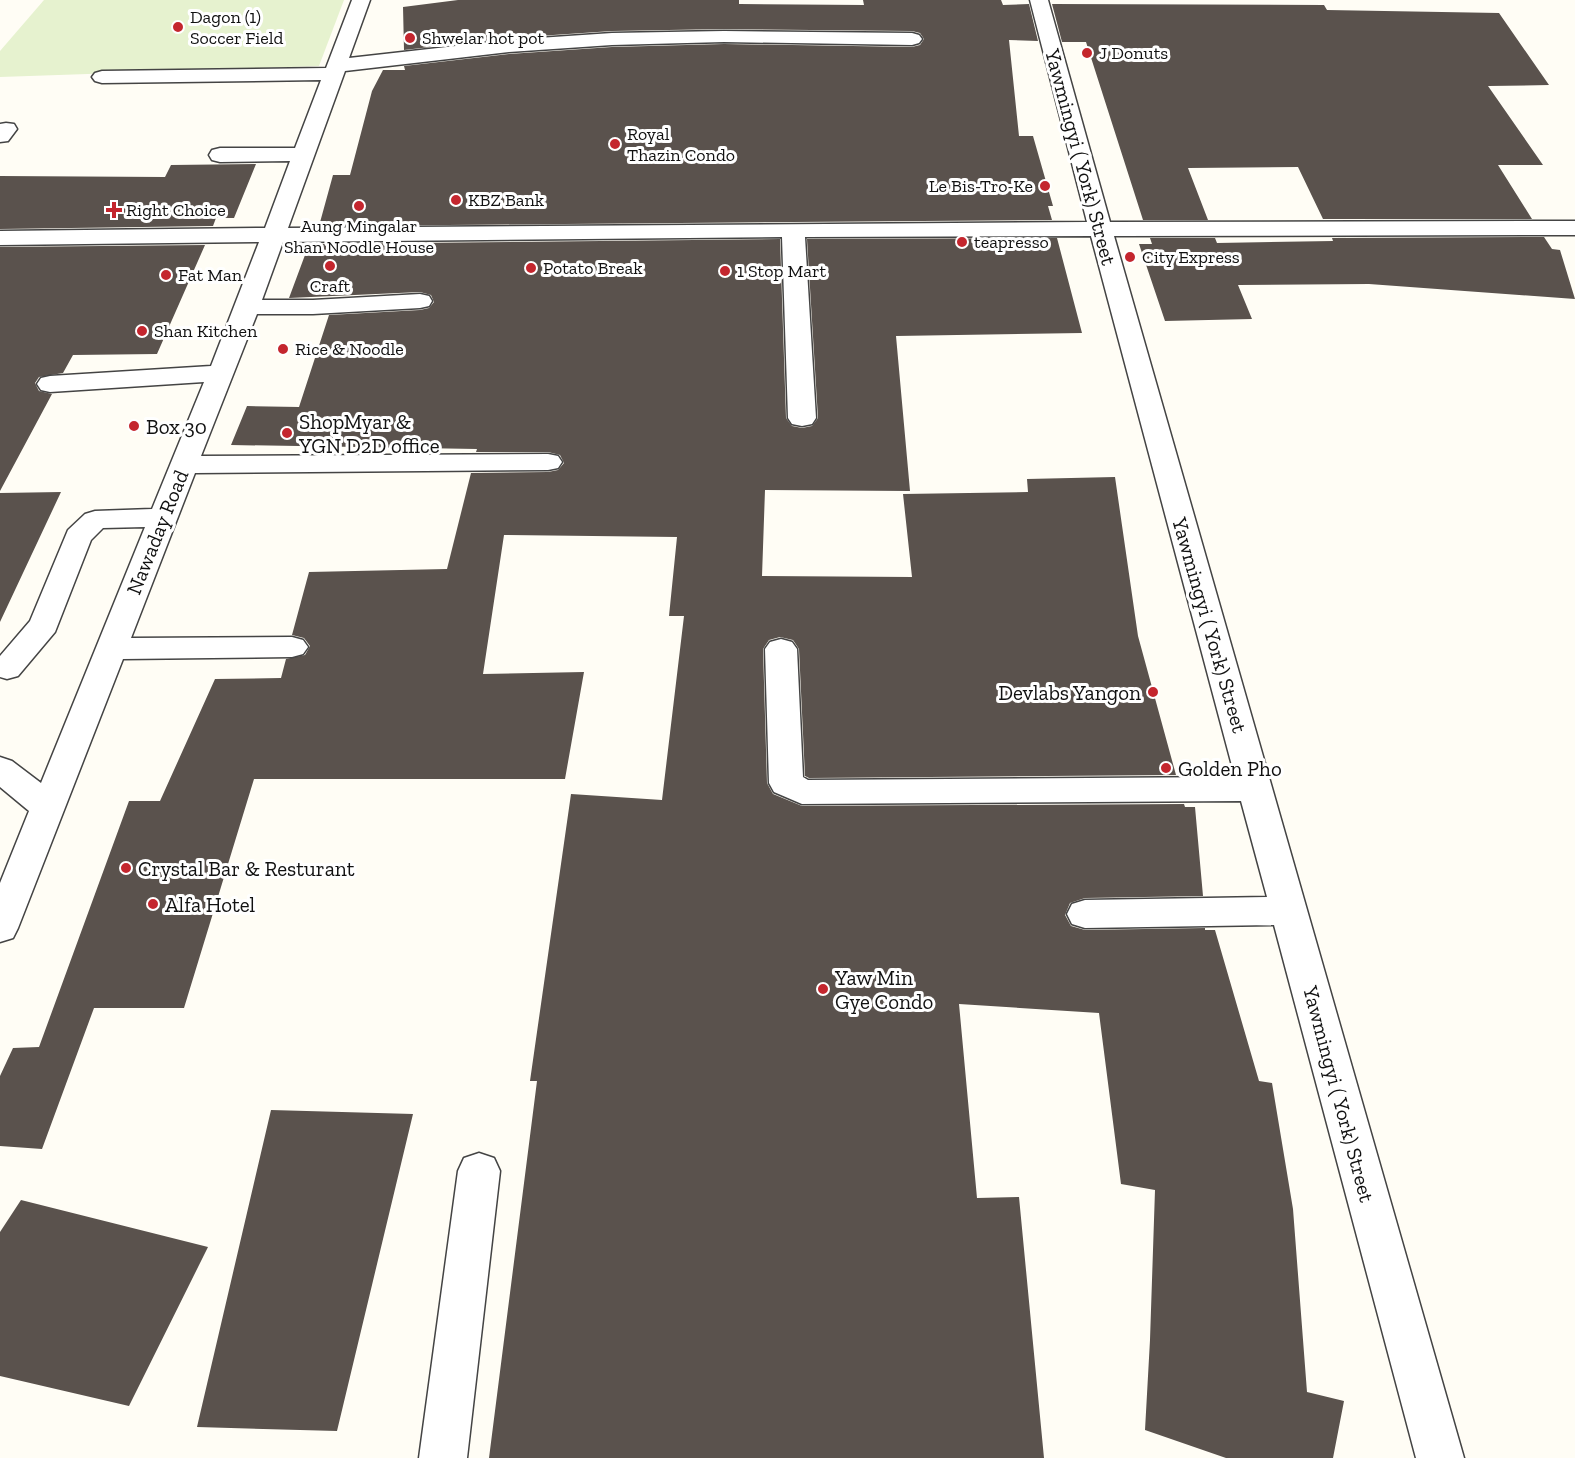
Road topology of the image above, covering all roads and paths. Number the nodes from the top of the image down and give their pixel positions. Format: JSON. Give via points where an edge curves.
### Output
{"nodes":[{"id":1,"x":362,"y":0,"type":"edge"},
{"id":2,"x":1039,"y":0,"type":"edge"},
{"id":3,"x":609,"y":16,"type":"dead end"},
{"id":4,"x":611,"y":39,"type":"junction"},
{"id":5,"x":912,"y":39,"type":"dead end"},
{"id":6,"x":335,"y":70,"type":"junction"},
{"id":7,"x":102,"y":77,"type":"dead end"},
{"id":8,"x":305,"y":154,"type":"junction"},
{"id":9,"x":220,"y":155,"type":"dead end"},
{"id":10,"x":1100,"y":228,"type":"junction"},
{"id":11,"x":1575,"y":228,"type":"edge"},
{"id":12,"x":793,"y":230,"type":"junction"},
{"id":13,"x":274,"y":236,"type":"junction"},
{"id":14,"x":0,"y":238,"type":"edge"},
{"id":15,"x":420,"y":301,"type":"dead end"},
{"id":16,"x":247,"y":307,"type":"junction"},
{"id":17,"x":220,"y":373,"type":"junction"},
{"id":18,"x":50,"y":384,"type":"dead end"},
{"id":19,"x":802,"y":417,"type":"dead end"},
{"id":20,"x":548,"y":462,"type":"dead end"},
{"id":21,"x":183,"y":465,"type":"junction"},
{"id":22,"x":163,"y":518,"type":"junction"},
{"id":23,"x":292,"y":647,"type":"dead end"},
{"id":24,"x":111,"y":649,"type":"junction"},
{"id":25,"x":782,"y":649,"type":"dead end"},
{"id":26,"x":2,"y":670,"type":"edge"},
{"id":27,"x":0,"y":769,"type":"edge"},
{"id":28,"x":1255,"y":789,"type":"junction"},
{"id":29,"x":47,"y":807,"type":"junction"},
{"id":30,"x":1289,"y":911,"type":"junction"},
{"id":31,"x":1085,"y":914,"type":"dead end"},
{"id":32,"x":0,"y":928,"type":"edge"},
{"id":33,"x":479,"y":1171,"type":"dead end"},
{"id":34,"x":443,"y":1458,"type":"edge"},
{"id":35,"x":1440,"y":1458,"type":"edge"}],
"edges":[{"from":1,"to":6,"type":"street","name":"Nawaday Road"},
{"from":2,"to":10,"type":"street","name":"Yawmingyi ( York) Street"},
{"from":3,"to":4,"type":"street"},
{"from":4,"to":5,"type":"street"},
{"from":4,"to":6,"type":"street","via":[[531,44]]},
{"from":6,"to":7,"type":"street"},
{"from":6,"to":8,"type":"street","name":"Nawaday Road"},
{"from":8,"to":9,"type":"street"},
{"from":8,"to":13,"type":"street","name":"Nawaday Road"},
{"from":10,"to":11,"type":"street"},
{"from":10,"to":12,"type":"street"},
{"from":10,"to":28,"type":"street","name":"Yawmingyi ( York) Street"},
{"from":12,"to":13,"type":"street"},
{"from":12,"to":19,"type":"street"},
{"from":13,"to":14,"type":"street"},
{"from":13,"to":16,"type":"street","name":"Nawaday Road"},
{"from":15,"to":16,"type":"street"},
{"from":16,"to":17,"type":"street","name":"Nawaday Road"},
{"from":17,"to":18,"type":"street"},
{"from":17,"to":21,"type":"street","name":"Nawaday Road"},
{"from":20,"to":21,"type":"street"},
{"from":21,"to":22,"type":"street","name":"Nawaday Road"},
{"from":22,"to":24,"type":"street","name":"Nawaday Road"},
{"from":22,"to":26,"type":"street","via":[[95,520],[78,536],[44,625]]},
{"from":23,"to":24,"type":"street"},
{"from":24,"to":29,"type":"street","name":"Nawaday Road"},
{"from":25,"to":28,"type":"street","via":[[786,783],[802,792]]},
{"from":27,"to":29,"type":"street"},
{"from":28,"to":30,"type":"street","name":"Yawmingyi ( York) Street"},
{"from":29,"to":32,"type":"street","name":"Nawaday Road"},
{"from":30,"to":31,"type":"street"},
{"from":30,"to":35,"type":"street","name":"Yawmingyi ( York) Street"},
{"from":33,"to":34,"type":"street"}]}
